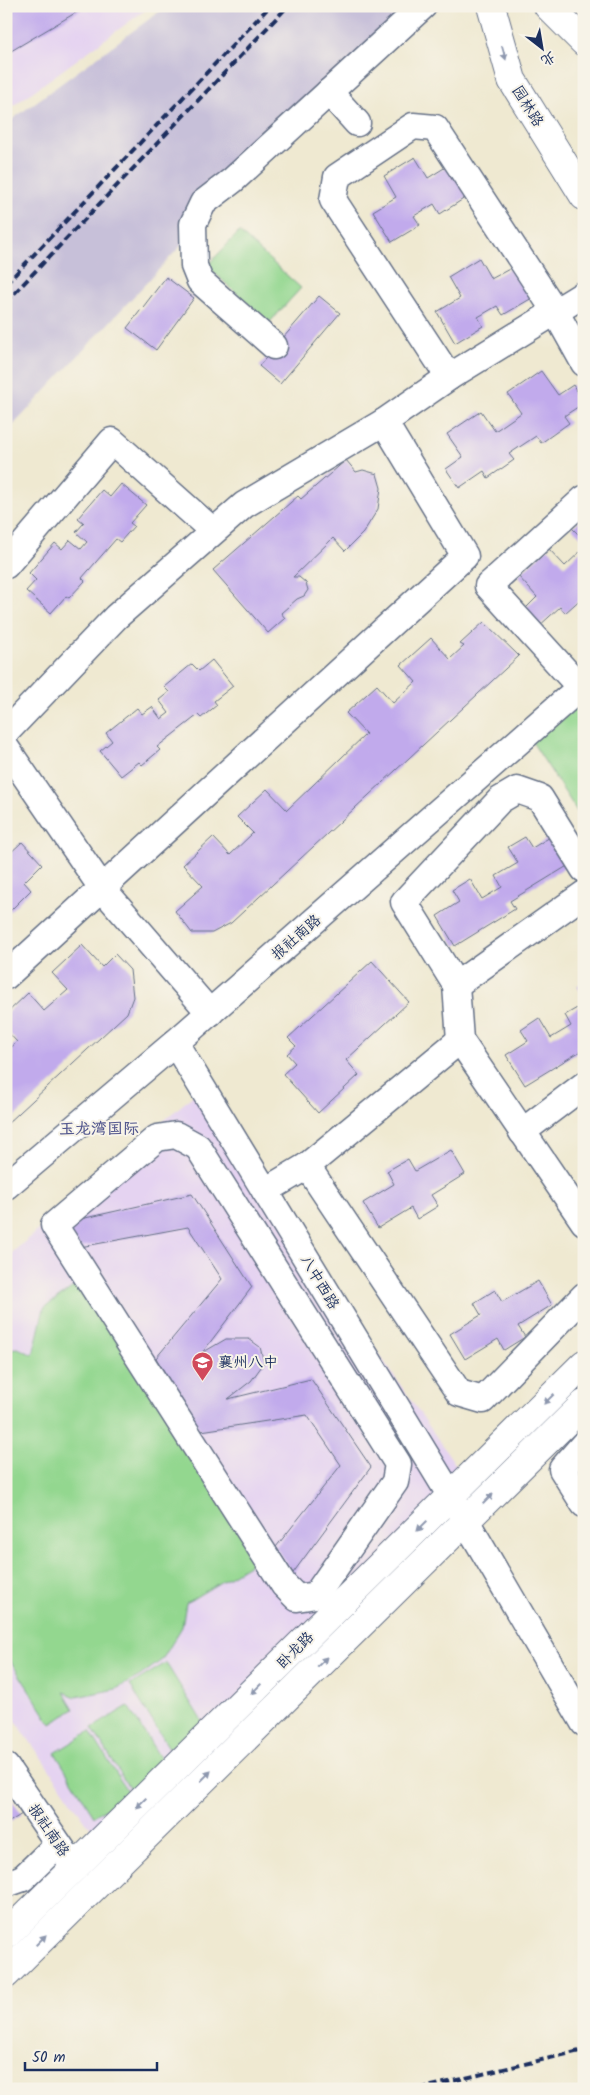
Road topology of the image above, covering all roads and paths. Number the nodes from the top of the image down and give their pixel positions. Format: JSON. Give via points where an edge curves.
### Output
{"nodes":[{"id":1,"x":423,"y":6,"type":"edge"},
{"id":2,"x":490,"y":6,"type":"edge"},
{"id":3,"x":548,"y":6,"type":"edge"},
{"id":4,"x":584,"y":42,"type":"edge"},
{"id":5,"x":329,"y":92,"type":"junction"},
{"id":6,"x":357,"y":123,"type":"dead end"},
{"id":7,"x":584,"y":196,"type":"edge"},
{"id":8,"x":584,"y":294,"type":"edge"},
{"id":9,"x":555,"y":311,"type":"junction"},
{"id":10,"x":274,"y":346,"type":"dead end"},
{"id":11,"x":584,"y":363,"type":"edge"},
{"id":12,"x":449,"y":378,"type":"junction"},
{"id":13,"x":384,"y":422,"type":"junction"},
{"id":14,"x":584,"y":499,"type":"edge"},
{"id":15,"x":213,"y":531,"type":"junction"},
{"id":16,"x":465,"y":556,"type":"junction"},
{"id":17,"x":6,"y":565,"type":"edge"},
{"id":18,"x":488,"y":586,"type":"junction"},
{"id":19,"x":582,"y":686,"type":"edge"},
{"id":20,"x":6,"y":732,"type":"edge"},
{"id":21,"x":6,"y":748,"type":"edge"},
{"id":22,"x":584,"y":869,"type":"edge"},
{"id":23,"x":102,"y":888,"type":"junction"},
{"id":24,"x":584,"y":894,"type":"edge"},
{"id":25,"x":6,"y":976,"type":"edge"},
{"id":26,"x":456,"y":985,"type":"junction"},
{"id":27,"x":210,"y":1012,"type":"junction"},
{"id":28,"x":460,"y":1040,"type":"junction"},
{"id":29,"x":175,"y":1043,"type":"junction"},
{"id":30,"x":584,"y":1085,"type":"edge"},
{"id":31,"x":522,"y":1132,"type":"junction"},
{"id":32,"x":307,"y":1166,"type":"junction"},
{"id":33,"x":6,"y":1186,"type":"edge"},
{"id":34,"x":265,"y":1192,"type":"junction"},
{"id":35,"x":584,"y":1222,"type":"edge"},
{"id":36,"x":328,"y":1296,"type":"junction"},
{"id":37,"x":584,"y":1296,"type":"edge"},
{"id":38,"x":301,"y":1314,"type":"junction"},
{"id":39,"x":584,"y":1364,"type":"edge"},
{"id":40,"x":584,"y":1404,"type":"edge"},
{"id":41,"x":584,"y":1444,"type":"edge"},
{"id":42,"x":450,"y":1497,"type":"junction"},
{"id":43,"x":584,"y":1504,"type":"edge"},
{"id":44,"x":466,"y":1521,"type":"junction"},
{"id":45,"x":584,"y":1723,"type":"edge"},
{"id":46,"x":6,"y":1767,"type":"edge"},
{"id":47,"x":58,"y":1844,"type":"junction"},
{"id":48,"x":74,"y":1868,"type":"junction"},
{"id":49,"x":12,"y":1886,"type":"edge"},
{"id":50,"x":6,"y":1936,"type":"edge"},
{"id":51,"x":6,"y":1974,"type":"edge"}],
"edges":[{"from":1,"to":5,"type":"street"},
{"from":2,"to":7,"type":"main road","name":"园林路","one_way":true,"via":[[512,80]]},
{"from":3,"to":4,"type":"main road"},
{"from":5,"to":6,"type":"street"},
{"from":5,"to":10,"type":"street","via":[[233,180],[203,202],[193,224],[194,266],[200,281]]},
{"from":8,"to":9,"type":"street"},
{"from":9,"to":11,"type":"street"},
{"from":9,"to":12,"type":"street"},
{"from":9,"to":12,"type":"street","via":[[435,128],[413,126],[337,177],[333,200]]},
{"from":12,"to":13,"type":"street"},
{"from":13,"to":15,"type":"street","via":[[244,505]]},
{"from":13,"to":16,"type":"street"},
{"from":14,"to":18,"type":"street"},
{"from":15,"to":17,"type":"street","via":[[112,441]]},
{"from":15,"to":20,"type":"street","via":[[116,617]]},
{"from":16,"to":18,"type":"street"},
{"from":16,"to":23,"type":"street"},
{"from":18,"to":19,"type":"street"},
{"from":19,"to":27,"type":"street","name":"报社南路"},
{"from":21,"to":23,"type":"street"},
{"from":22,"to":26,"type":"street","via":[[540,798],[518,790],[500,800],[404,902]]},
{"from":23,"to":25,"type":"street"},
{"from":23,"to":27,"type":"street"},
{"from":24,"to":26,"type":"street"},
{"from":26,"to":28,"type":"street"},
{"from":27,"to":29,"type":"street","name":"报社南路"},
{"from":28,"to":31,"type":"street"},
{"from":28,"to":32,"type":"street"},
{"from":29,"to":33,"type":"street","name":"报社南路"},
{"from":29,"to":34,"type":"street","name":"八中西路"},
{"from":30,"to":31,"type":"street"},
{"from":31,"to":35,"type":"street"},
{"from":32,"to":34,"type":"street"},
{"from":32,"to":37,"type":"street","via":[[459,1393],[483,1400]]},
{"from":34,"to":36,"type":"street","name":"八中西路"},
{"from":36,"to":38,"type":"street"},
{"from":36,"to":42,"type":"street","name":"八中西路"},
{"from":38,"to":38,"type":"street","via":[[198,1147],[176,1135],[157,1138],[54,1225],[284,1585],[297,1598],[316,1595],[395,1482],[398,1464]]},
{"from":39,"to":42,"type":"main road","name":"卧龙路","one_way":true},
{"from":44,"to":40,"type":"main road","name":"卧龙路","one_way":true},
{"from":41,"to":43,"type":"street","via":[[562,1470]]},
{"from":42,"to":44,"type":"street","name":"八中西路"},
{"from":42,"to":48,"type":"main road","name":"卧龙路","one_way":true},
{"from":44,"to":45,"type":"street","name":"八中西路"},
{"from":51,"to":44,"type":"main road","name":"卧龙路","one_way":true},
{"from":46,"to":47,"type":"street","name":"报社南路"},
{"from":47,"to":48,"type":"street","name":"报社南路"},
{"from":47,"to":49,"type":"street"},
{"from":48,"to":50,"type":"main road","name":"卧龙路"}]}
